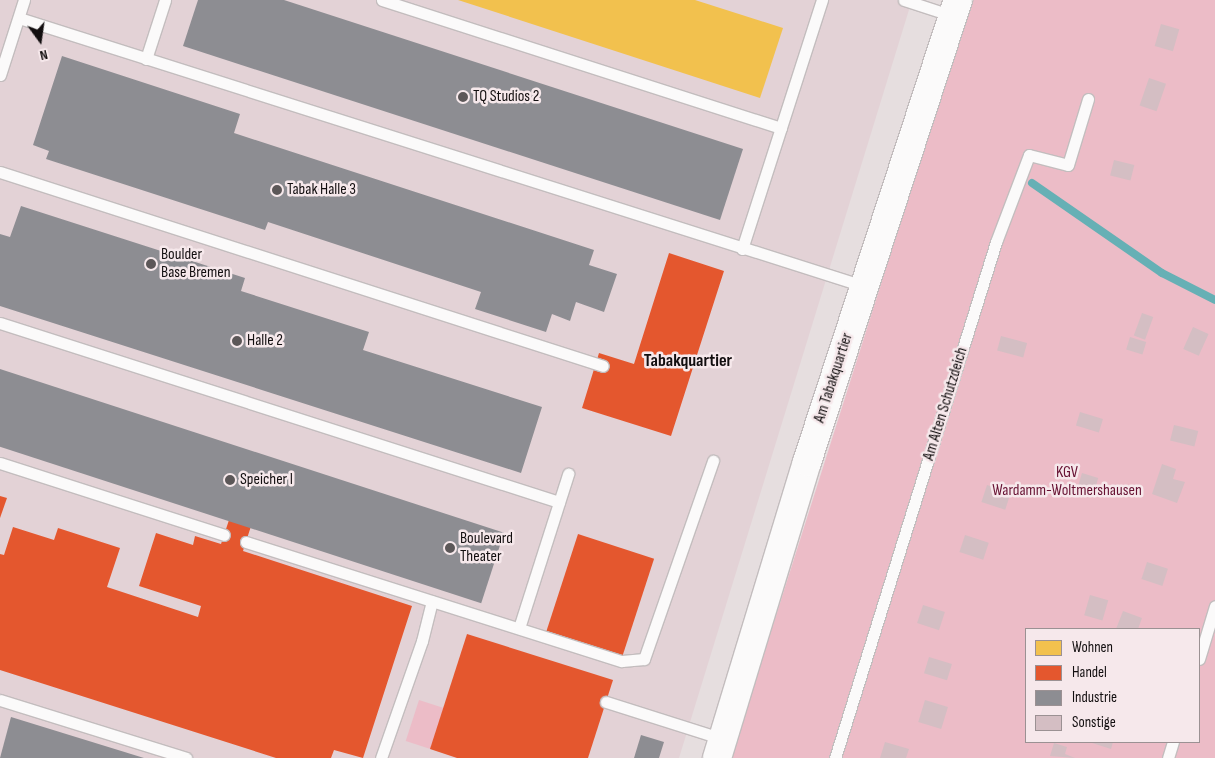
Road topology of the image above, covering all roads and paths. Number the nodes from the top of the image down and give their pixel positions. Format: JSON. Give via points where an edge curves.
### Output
{"nodes":[{"id":1,"x":24,"y":0,"type":"edge"},
{"id":2,"x":165,"y":0,"type":"edge"},
{"id":3,"x":382,"y":0,"type":"edge"},
{"id":4,"x":822,"y":0,"type":"edge"},
{"id":5,"x":904,"y":0,"type":"edge"},
{"id":6,"x":955,"y":8,"type":"edge"},
{"id":7,"x":19,"y":18,"type":"junction"},
{"id":8,"x":146,"y":59,"type":"junction"},
{"id":9,"x":0,"y":75,"type":"edge"},
{"id":10,"x":1088,"y":99,"type":"dead end"},
{"id":11,"x":781,"y":128,"type":"junction"},
{"id":12,"x":0,"y":172,"type":"edge"},
{"id":13,"x":742,"y":249,"type":"junction"},
{"id":14,"x":864,"y":286,"type":"junction"},
{"id":15,"x":0,"y":324,"type":"edge"},
{"id":16,"x":603,"y":366,"type":"dead end"},
{"id":17,"x":713,"y":461,"type":"dead end"},
{"id":18,"x":0,"y":463,"type":"edge"},
{"id":19,"x":568,"y":474,"type":"dead end"},
{"id":20,"x":559,"y":502,"type":"junction"},
{"id":21,"x":224,"y":535,"type":"dead end"},
{"id":22,"x":246,"y":542,"type":"dead end"},
{"id":23,"x":432,"y":601,"type":"junction"},
{"id":24,"x":1215,"y":606,"type":"edge"},
{"id":25,"x":519,"y":628,"type":"junction"},
{"id":26,"x":1200,"y":656,"type":"edge"},
{"id":27,"x":0,"y":700,"type":"edge"},
{"id":28,"x":606,"y":702,"type":"dead end"},
{"id":29,"x":1173,"y":743,"type":"edge"},
{"id":30,"x":720,"y":748,"type":"edge"},
{"id":31,"x":186,"y":758,"type":"edge"},
{"id":32,"x":381,"y":758,"type":"edge"},
{"id":33,"x":835,"y":758,"type":"edge"},
{"id":34,"x":1168,"y":758,"type":"edge"}],
"edges":[{"from":1,"to":7,"type":"lane"},
{"from":2,"to":8,"type":"lane"},
{"from":3,"to":11,"type":"lane"},
{"from":4,"to":11,"type":"lane"},
{"from":5,"to":6,"type":"lane"},
{"from":6,"to":14,"type":"street","name":"Am Tabakquartier"},
{"from":7,"to":8,"type":"lane"},
{"from":7,"to":9,"type":"lane"},
{"from":8,"to":13,"type":"lane"},
{"from":10,"to":33,"type":"lane","name":"Am Alten Schutzdeich","via":[[1068,165],[1029,155],[999,233]]},
{"from":11,"to":13,"type":"lane"},
{"from":12,"to":16,"type":"lane"},
{"from":13,"to":14,"type":"lane"},
{"from":14,"to":30,"type":"street","name":"Am Tabakquartier"},
{"from":15,"to":20,"type":"lane"},
{"from":17,"to":25,"type":"lane","via":[[644,659],[622,661]]},
{"from":18,"to":21,"type":"lane"},
{"from":19,"to":20,"type":"lane"},
{"from":20,"to":25,"type":"lane"},
{"from":22,"to":23,"type":"lane"},
{"from":23,"to":25,"type":"lane"},
{"from":23,"to":32,"type":"lane","via":[[422,641]]},
{"from":24,"to":26,"type":"lane"},
{"from":27,"to":31,"type":"lane"},
{"from":28,"to":30,"type":"lane"},
{"from":29,"to":34,"type":"lane"}]}
